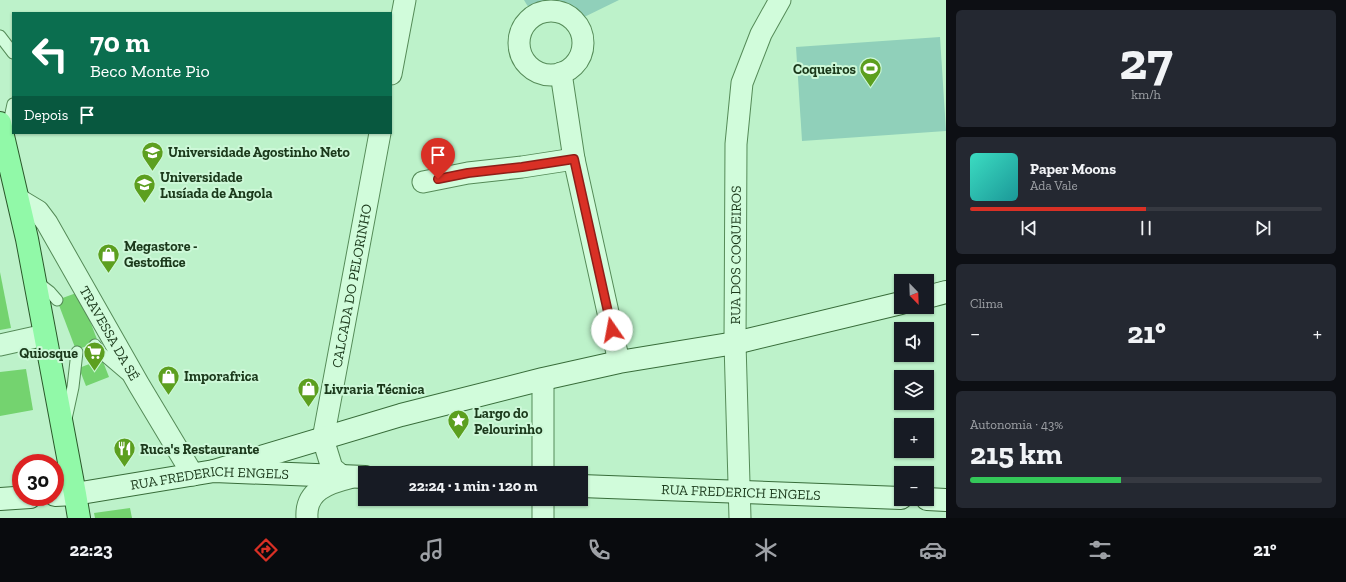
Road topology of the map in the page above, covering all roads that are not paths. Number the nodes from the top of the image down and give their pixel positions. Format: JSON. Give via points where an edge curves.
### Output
{"nodes":[{"id":1,"x":405,"y":0,"type":"edge"},
{"id":2,"x":780,"y":0,"type":"edge"},
{"id":3,"x":0,"y":36,"type":"edge"},
{"id":4,"x":7,"y":46,"type":"edge"},
{"id":5,"x":392,"y":69,"type":"edge"},
{"id":6,"x":561,"y":73,"type":"dead end"},
{"id":7,"x":12,"y":99,"type":"edge"},
{"id":8,"x":12,"y":108,"type":"edge"},
{"id":9,"x":0,"y":116,"type":"edge"},
{"id":10,"x":0,"y":123,"type":"edge"},
{"id":11,"x":380,"y":134,"type":"edge"},
{"id":12,"x":574,"y":159,"type":"junction"},
{"id":13,"x":9,"y":160,"type":"junction"},
{"id":14,"x":423,"y":182,"type":"dead end"},
{"id":15,"x":9,"y":195,"type":"edge"},
{"id":16,"x":71,"y":265,"type":"junction"},
{"id":17,"x":35,"y":280,"type":"junction"},
{"id":18,"x":946,"y":292,"type":"edge"},
{"id":19,"x":75,"y":293,"type":"dead end"},
{"id":20,"x":934,"y":295,"type":"edge"},
{"id":21,"x":57,"y":300,"type":"dead end"},
{"id":22,"x":894,"y":305,"type":"edge"},
{"id":23,"x":45,"y":335,"type":"junction"},
{"id":24,"x":735,"y":344,"type":"junction"},
{"id":25,"x":0,"y":345,"type":"edge"},
{"id":26,"x":95,"y":345,"type":"dead end"},
{"id":27,"x":77,"y":352,"type":"dead end"},
{"id":28,"x":619,"y":362,"type":"junction"},
{"id":29,"x":543,"y":379,"type":"junction"},
{"id":30,"x":139,"y":385,"type":"junction"},
{"id":31,"x":64,"y":433,"type":"junction"},
{"id":32,"x":323,"y":439,"type":"junction"},
{"id":33,"x":543,"y":466,"type":"edge"},
{"id":34,"x":214,"y":471,"type":"junction"},
{"id":35,"x":193,"y":475,"type":"junction"},
{"id":36,"x":354,"y":476,"type":"edge"},
{"id":37,"x":588,"y":486,"type":"edge"},
{"id":38,"x":740,"y":491,"type":"junction"},
{"id":39,"x":65,"y":495,"type":"edge"},
{"id":40,"x":12,"y":498,"type":"edge"},
{"id":41,"x":894,"y":498,"type":"edge"},
{"id":42,"x":0,"y":499,"type":"edge"},
{"id":43,"x":934,"y":499,"type":"edge"},
{"id":44,"x":946,"y":500,"type":"edge"},
{"id":45,"x":543,"y":506,"type":"edge"},
{"id":46,"x":79,"y":518,"type":"edge"},
{"id":47,"x":307,"y":518,"type":"edge"},
{"id":48,"x":543,"y":518,"type":"edge"},
{"id":49,"x":740,"y":518,"type":"edge"}],
"edges":[{"from":1,"to":5,"type":"street"},
{"from":2,"to":24,"type":"street","name":"RUA DOS COQUEIROS","via":[[761,34],[742,83],[736,144]]},
{"from":3,"to":4,"type":"lane"},
{"from":6,"to":12,"type":"street"},
{"from":7,"to":9,"type":"lane"},
{"from":8,"to":13,"type":"lane","via":[[7,137]]},
{"from":10,"to":13,"type":"main road"},
{"from":11,"to":32,"type":"street","name":"CALCADA DO PELORINHO"},
{"from":12,"to":14,"type":"street","via":[[468,173]]},
{"from":12,"to":28,"type":"street"},
{"from":13,"to":15,"type":"main road"},
{"from":15,"to":16,"type":"street","name":"TRAVESSA DA SÉ","via":[[38,211]]},
{"from":15,"to":17,"type":"main road","via":[[27,239]]},
{"from":16,"to":19,"type":"lane"},
{"from":16,"to":30,"type":"street","name":"TRAVESSA DA SÉ"},
{"from":17,"to":21,"type":"lane"},
{"from":17,"to":23,"type":"main road"},
{"from":18,"to":20,"type":"street"},
{"from":22,"to":24,"type":"street"},
{"from":23,"to":25,"type":"street"},
{"from":23,"to":31,"type":"main road"},
{"from":24,"to":28,"type":"street"},
{"from":24,"to":38,"type":"street","name":"RUA DOS COQUEIROS"},
{"from":26,"to":30,"type":"lane"},
{"from":27,"to":31,"type":"lane"},
{"from":28,"to":29,"type":"street"},
{"from":29,"to":32,"type":"street","via":[[401,415]]},
{"from":29,"to":33,"type":"street"},
{"from":30,"to":35,"type":"street","name":"TRAVESSA DA SÉ"},
{"from":31,"to":39,"type":"main road"},
{"from":32,"to":34,"type":"street"},
{"from":32,"to":36,"type":"street","via":[[332,468]]},
{"from":34,"to":35,"type":"street","name":"RUA FREDERICH ENGELS"},
{"from":34,"to":36,"type":"street","name":"RUA FREDERICH ENGELS"},
{"from":35,"to":39,"type":"street","name":"RUA FREDERICH ENGELS"},
{"from":36,"to":47,"type":"street","via":[[328,483],[321,488],[309,502]]},
{"from":37,"to":38,"type":"street","name":"RUA FREDERICH ENGELS"},
{"from":38,"to":41,"type":"street","name":"RUA FREDERICH ENGELS"},
{"from":38,"to":49,"type":"street","name":"RUA DOS COQUEIROS"},
{"from":39,"to":46,"type":"main road"},
{"from":40,"to":42,"type":"street"},
{"from":43,"to":44,"type":"street"},
{"from":45,"to":48,"type":"street"}]}
